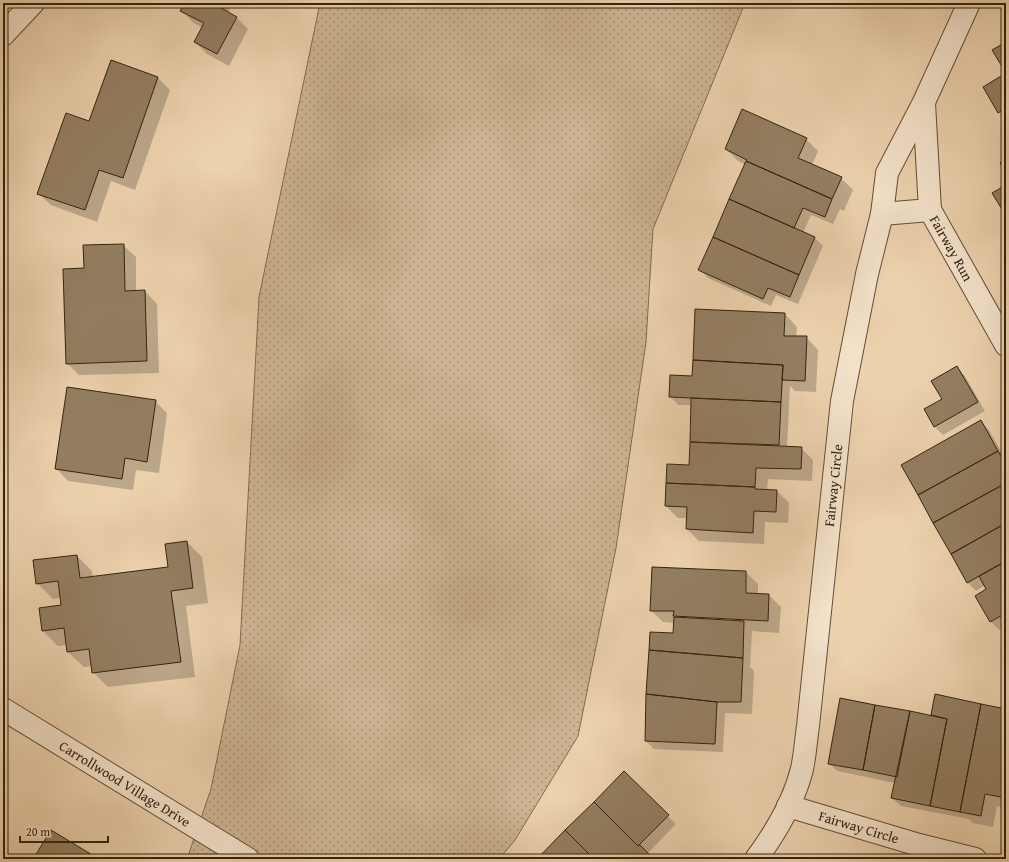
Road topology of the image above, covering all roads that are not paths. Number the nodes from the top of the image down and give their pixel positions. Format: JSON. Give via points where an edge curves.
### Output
{"nodes":[{"id":1,"x":33,"y":3,"type":"edge"},
{"id":2,"x":969,"y":3,"type":"edge"},
{"id":3,"x":3,"y":35,"type":"edge"},
{"id":4,"x":924,"y":102,"type":"junction"},
{"id":5,"x":930,"y":210,"type":"junction"},
{"id":6,"x":882,"y":214,"type":"junction"},
{"id":7,"x":1005,"y":341,"type":"edge"},
{"id":8,"x":3,"y":709,"type":"edge"},
{"id":9,"x":788,"y":806,"type":"junction"},
{"id":10,"x":248,"y":859,"type":"edge"},
{"id":11,"x":756,"y":859,"type":"edge"},
{"id":12,"x":975,"y":859,"type":"edge"}],
"edges":[{"from":1,"to":3,"type":"street"},
{"from":2,"to":4,"type":"street","name":"Fairway Run"},
{"from":4,"to":5,"type":"street","name":"Fairway Run"},
{"from":4,"to":6,"type":"street","name":"Fairway Run","via":[[887,173]]},
{"from":5,"to":6,"type":"street"},
{"from":5,"to":7,"type":"street","name":"Fairway Run"},
{"from":6,"to":9,"type":"street","name":"Fairway Circle","via":[[867,274],[842,401],[807,734],[802,769]]},
{"from":8,"to":10,"type":"street","name":"Carrollwood Village Drive"},
{"from":9,"to":11,"type":"street","name":"Fairway Circle"},
{"from":9,"to":12,"type":"street","name":"Fairway Circle"}]}
